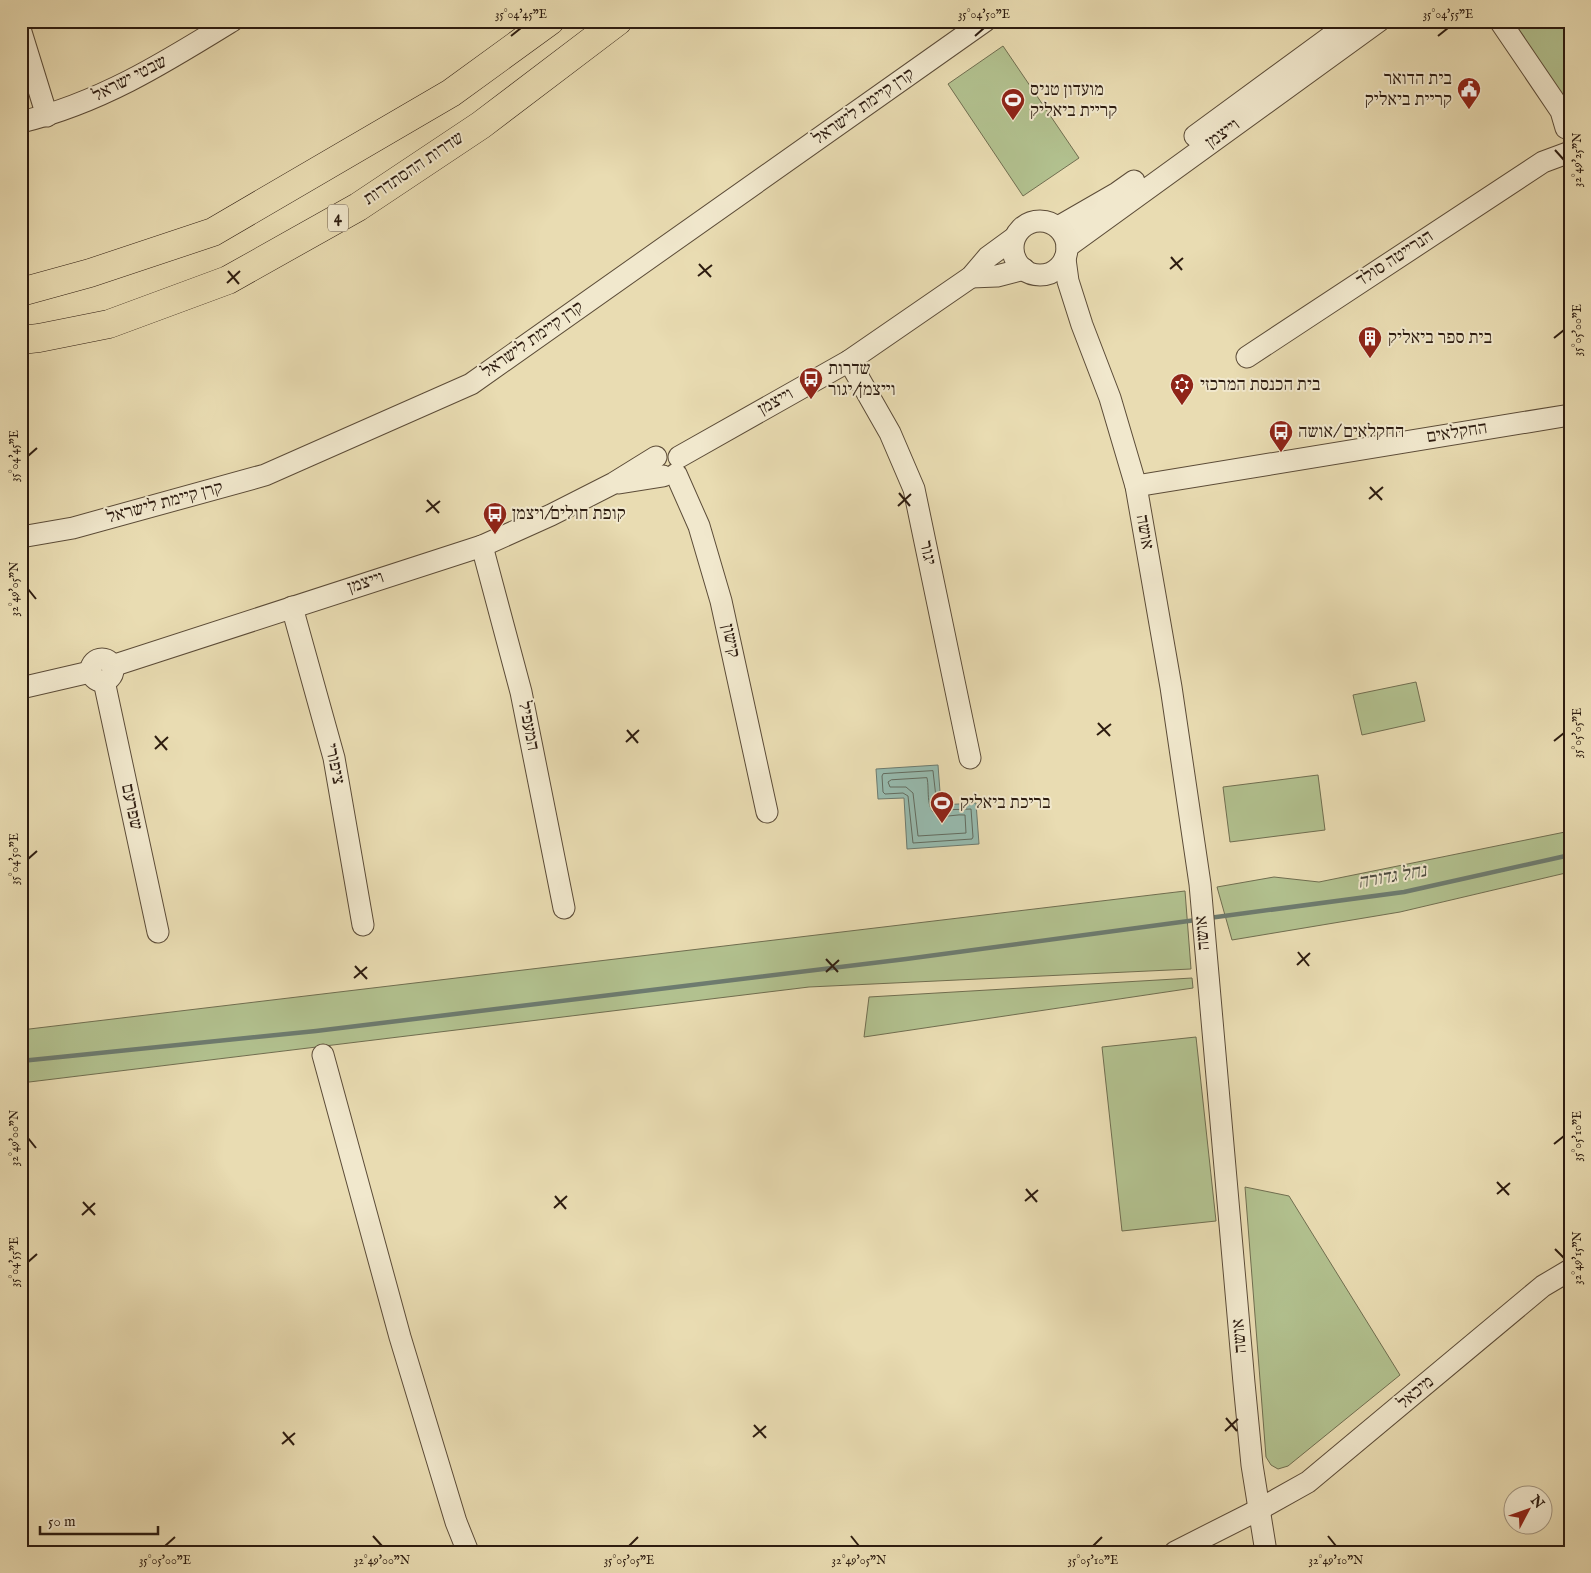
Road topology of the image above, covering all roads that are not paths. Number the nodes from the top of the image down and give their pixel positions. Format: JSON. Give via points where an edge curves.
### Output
{"nodes":[{"id":1,"x":232,"y":21,"type":"edge"},
{"id":2,"x":550,"y":21,"type":"edge"},
{"id":3,"x":618,"y":21,"type":"edge"},
{"id":4,"x":985,"y":21,"type":"edge"},
{"id":5,"x":1352,"y":21,"type":"edge"},
{"id":6,"x":1379,"y":21,"type":"edge"},
{"id":7,"x":1500,"y":21,"type":"edge"},
{"id":8,"x":21,"y":32,"type":"edge"},
{"id":9,"x":46,"y":116,"type":"junction"},
{"id":10,"x":21,"y":122,"type":"edge"},
{"id":11,"x":1568,"y":135,"type":"edge"},
{"id":12,"x":1058,"y":227,"type":"junction"},
{"id":13,"x":1014,"y":238,"type":"junction"},
{"id":14,"x":1066,"y":253,"type":"junction"},
{"id":15,"x":1029,"y":272,"type":"junction"},
{"id":16,"x":971,"y":277,"type":"junction"},
{"id":17,"x":21,"y":292,"type":"edge"},
{"id":18,"x":1082,"y":325,"type":"junction"},
{"id":19,"x":21,"y":340,"type":"edge"},
{"id":20,"x":1247,"y":357,"type":"dead end"},
{"id":21,"x":849,"y":362,"type":"junction"},
{"id":22,"x":1570,"y":415,"type":"edge"},
{"id":23,"x":669,"y":466,"type":"junction"},
{"id":24,"x":1136,"y":486,"type":"junction"},
{"id":25,"x":21,"y":537,"type":"edge"},
{"id":26,"x":482,"y":546,"type":"junction"},
{"id":27,"x":292,"y":607,"type":"junction"},
{"id":28,"x":102,"y":673,"type":"junction"},
{"id":29,"x":21,"y":688,"type":"edge"},
{"id":30,"x":970,"y":758,"type":"dead end"},
{"id":31,"x":767,"y":812,"type":"dead end"},
{"id":32,"x":564,"y":908,"type":"dead end"},
{"id":33,"x":364,"y":924,"type":"dead end"},
{"id":34,"x":158,"y":932,"type":"dead end"},
{"id":35,"x":323,"y":1056,"type":"dead end"},
{"id":36,"x":1570,"y":1270,"type":"edge"},
{"id":37,"x":1258,"y":1510,"type":"junction"},
{"id":38,"x":468,"y":1552,"type":"edge"},
{"id":39,"x":1175,"y":1552,"type":"edge"},
{"id":40,"x":1266,"y":1552,"type":"edge"}],
"edges":[{"from":1,"to":9,"type":"street","name":"שבטי ישראל","via":[[113,90]]},
{"from":2,"to":17,"type":"highway","via":[[451,92],[213,232]]},
{"from":3,"to":19,"type":"highway","name":"שדרות ההסתדרות","number":"4","via":[[480,125],[366,201],[228,280],[109,324]]},
{"from":4,"to":25,"type":"street","name":"קרן קיימת לישראל","via":[[471,384],[265,475],[73,528]]},
{"from":5,"to":12,"type":"street","name":"וייצמן","via":[[1118,193]]},
{"from":6,"to":14,"type":"street","name":"וייצמן"},
{"from":7,"to":11,"type":"street","via":[[1560,111]]},
{"from":8,"to":9,"type":"street"},
{"from":9,"to":10,"type":"street","name":"שבטי ישראל"},
{"from":11,"to":20,"type":"street","name":"הנרייטה סולד","via":[[1543,162]]},
{"from":12,"to":13,"type":"street","via":[[1035,221],[1021,228]]},
{"from":12,"to":14,"type":"street","via":[[1066,240]]},
{"from":13,"to":15,"type":"street","via":[[1015,258]]},
{"from":13,"to":16,"type":"street","name":"וייצמן","via":[[988,257]]},
{"from":14,"to":15,"type":"street","via":[[1058,268],[1051,272],[1042,275]]},
{"from":14,"to":18,"type":"street","name":"אושה","via":[[1068,281]]},
{"from":15,"to":16,"type":"street"},
{"from":15,"to":18,"type":"street","name":"אושה","via":[[1052,288]]},
{"from":16,"to":21,"type":"street","name":"וייצמן"},
{"from":18,"to":24,"type":"street","name":"אושה","via":[[1110,398]]},
{"from":21,"to":23,"type":"street","name":"וייצמן"},
{"from":21,"to":30,"type":"street","name":"יגור","via":[[890,433],[914,489]]},
{"from":22,"to":24,"type":"street","name":"החקלאים"},
{"from":23,"to":26,"type":"street","name":"וייצמן","via":[[614,483]]},
{"from":23,"to":31,"type":"street","name":"קישון","via":[[699,526],[721,601]]},
{"from":24,"to":37,"type":"street","name":"אושה","via":[[1200,884]]},
{"from":26,"to":27,"type":"street","name":"וייצמן"},
{"from":26,"to":32,"type":"street","name":"המעפיל","via":[[521,692]]},
{"from":27,"to":28,"type":"street","name":"וייצמן"},
{"from":27,"to":33,"type":"street","name":"ציפורי","via":[[334,758]]},
{"from":28,"to":29,"type":"street","name":"וייצמן"},
{"from":28,"to":34,"type":"street","name":"שפרעם"},
{"from":35,"to":38,"type":"street","via":[[400,1337]]},
{"from":36,"to":37,"type":"street","name":"מיכאל","via":[[1543,1286],[1308,1482]]},
{"from":37,"to":39,"type":"street","name":"מיכאל"},
{"from":37,"to":40,"type":"street","name":"אושה"}]}
